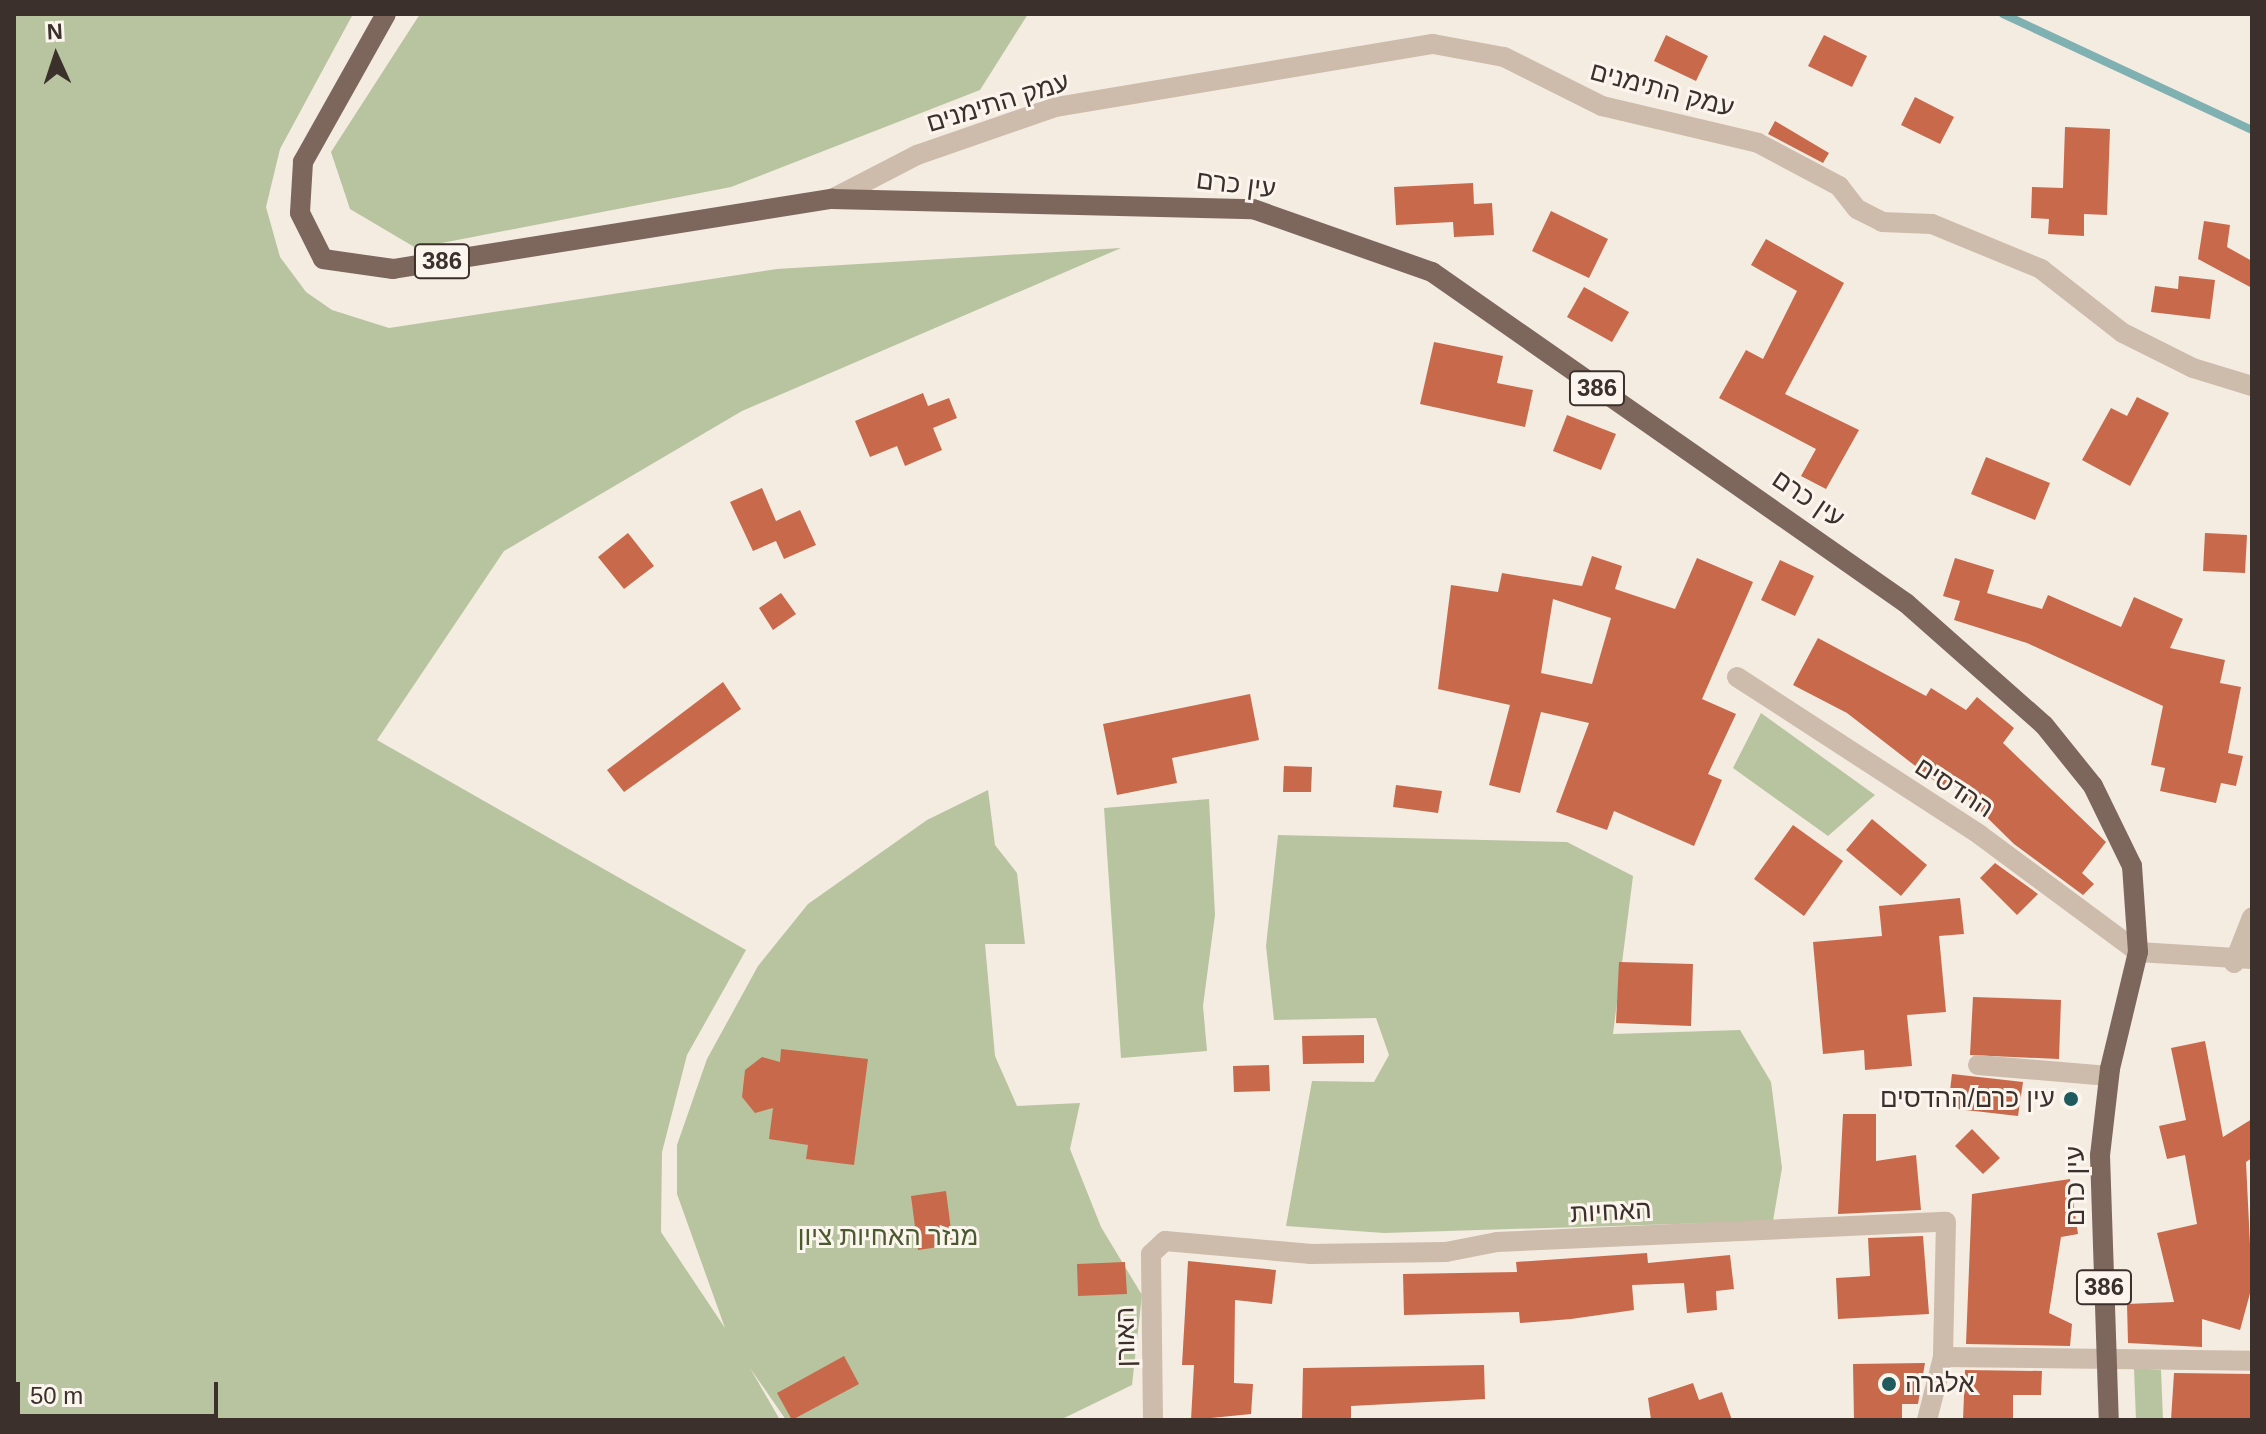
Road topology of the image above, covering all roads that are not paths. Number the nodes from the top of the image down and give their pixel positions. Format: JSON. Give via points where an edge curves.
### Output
{"nodes":[{"id":1,"x":386,"y":14,"type":"edge"},
{"id":2,"x":832,"y":199,"type":"junction"},
{"id":3,"x":2252,"y":386,"type":"edge"},
{"id":4,"x":1737,"y":677,"type":"dead end"},
{"id":5,"x":2252,"y":917,"type":"edge"},
{"id":6,"x":2138,"y":952,"type":"junction"},
{"id":7,"x":2243,"y":961,"type":"edge"},
{"id":8,"x":1978,"y":1065,"type":"dead end"},
{"id":9,"x":2109,"y":1076,"type":"junction"},
{"id":10,"x":1151,"y":1254,"type":"joint"},
{"id":11,"x":1943,"y":1357,"type":"junction"},
{"id":12,"x":2252,"y":1361,"type":"edge"},
{"id":13,"x":2108,"y":1365,"type":"junction"},
{"id":14,"x":1153,"y":1420,"type":"edge"},
{"id":15,"x":1927,"y":1420,"type":"edge"},
{"id":16,"x":2109,"y":1420,"type":"edge"}],
"edges":[{"from":1,"to":2,"type":"main road","number":"386","via":[[303,162],[300,213],[323,259],[393,269]]},
{"from":2,"to":3,"type":"street","name":"עמק התימנים","via":[[917,155],[1056,107],[1433,44],[1504,57],[1602,106],[1758,143],[1839,186],[1857,209],[1882,222],[1932,224],[2041,269],[2123,333],[2193,368]]},
{"from":2,"to":6,"type":"main road","name":"עין כרם","number":"386","via":[[1253,209],[1432,272],[1831,545],[2044,725],[2120,831],[2132,866]]},
{"from":4,"to":6,"type":"street","name":"ההדסים","via":[[1980,835]]},
{"from":5,"to":7,"type":"street"},
{"from":6,"to":7,"type":"street"},
{"from":6,"to":9,"type":"main road","name":"עין כרם","number":"386"},
{"from":8,"to":9,"type":"street"},
{"from":9,"to":13,"type":"main road","name":"עין כרם","number":"386","via":[[2100,1155]]},
{"from":10,"to":11,"type":"street","name":"האחיות","via":[[1165,1241],[1311,1254],[1446,1252],[1497,1242],[1946,1222]]},
{"from":10,"to":14,"type":"street","name":"האורן"},
{"from":11,"to":13,"type":"street"},
{"from":11,"to":15,"type":"street","name":"האחיות"},
{"from":12,"to":13,"type":"street"},
{"from":13,"to":16,"type":"main road","name":"עין כרם","number":"386"}]}
